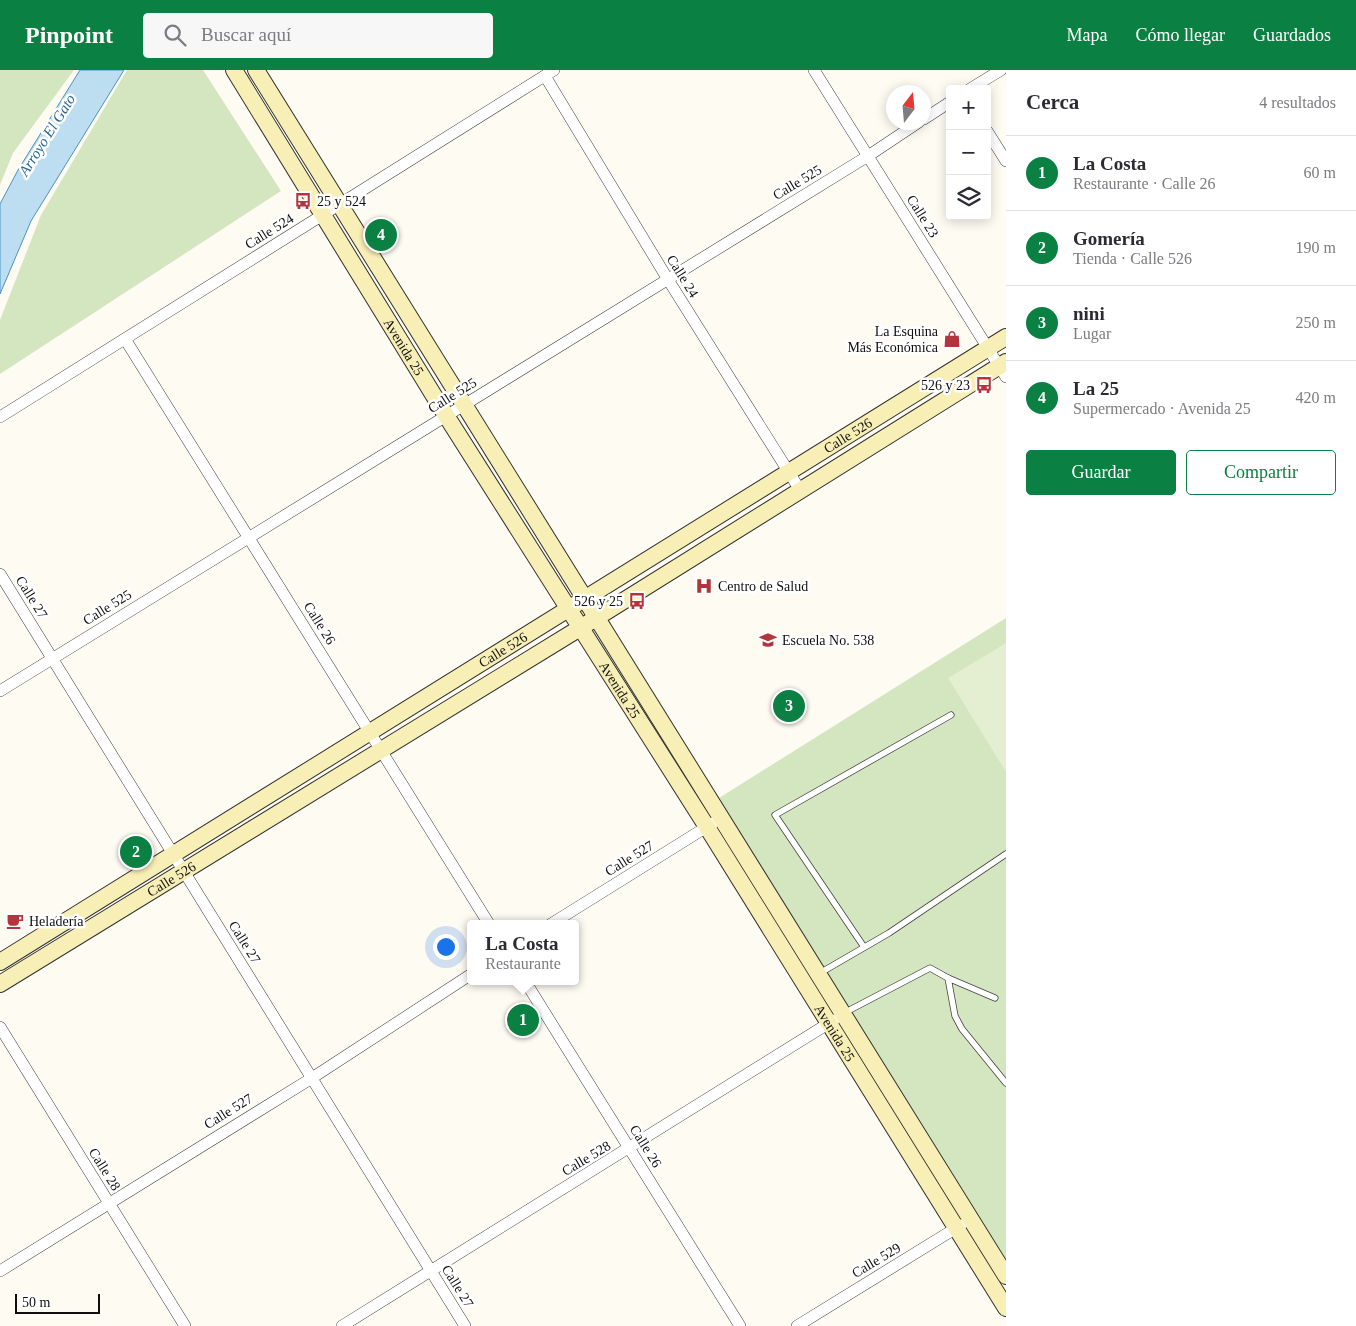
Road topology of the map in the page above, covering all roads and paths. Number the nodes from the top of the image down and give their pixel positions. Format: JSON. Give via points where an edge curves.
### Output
{"nodes":[{"id":1,"x":234,"y":70,"type":"edge"},
{"id":2,"x":256,"y":70,"type":"edge"},
{"id":3,"x":814,"y":70,"type":"edge"},
{"id":4,"x":1001,"y":70,"type":"edge"},
{"id":5,"x":549,"y":73,"type":"edge"},
{"id":6,"x":977,"y":85,"type":"edge"},
{"id":7,"x":946,"y":105,"type":"edge"},
{"id":8,"x":931,"y":114,"type":"edge"},
{"id":9,"x":907,"y":130,"type":"edge"},
{"id":10,"x":991,"y":137,"type":"edge"},
{"id":11,"x":868,"y":156,"type":"junction"},
{"id":12,"x":1006,"y":161,"type":"edge"},
{"id":13,"x":340,"y":204,"type":"junction"},
{"id":14,"x":323,"y":214,"type":"junction"},
{"id":15,"x":667,"y":278,"type":"junction"},
{"id":16,"x":1006,"y":337,"type":"edge"},
{"id":17,"x":124,"y":339,"type":"junction"},
{"id":18,"x":988,"y":348,"type":"junction"},
{"id":19,"x":1004,"y":368,"type":"edge"},
{"id":20,"x":465,"y":406,"type":"junction"},
{"id":21,"x":0,"y":417,"type":"edge"},
{"id":22,"x":447,"y":417,"type":"junction"},
{"id":23,"x":787,"y":472,"type":"junction"},
{"id":24,"x":800,"y":490,"type":"junction"},
{"id":25,"x":248,"y":538,"type":"junction"},
{"id":26,"x":0,"y":574,"type":"edge"},
{"id":27,"x":584,"y":598,"type":"junction"},
{"id":28,"x":568,"y":610,"type":"junction"},
{"id":29,"x":595,"y":617,"type":"junction"},
{"id":30,"x":580,"y":628,"type":"junction"},
{"id":31,"x":52,"y":659,"type":"junction"},
{"id":32,"x":0,"y":691,"type":"edge"},
{"id":33,"x":951,"y":715,"type":"dead end"},
{"id":34,"x":370,"y":732,"type":"junction"},
{"id":35,"x":380,"y":750,"type":"junction"},
{"id":36,"x":722,"y":818,"type":"junction"},
{"id":37,"x":707,"y":827,"type":"junction"},
{"id":38,"x":173,"y":854,"type":"junction"},
{"id":39,"x":1006,"y":854,"type":"edge"},
{"id":40,"x":184,"y":871,"type":"junction"},
{"id":41,"x":486,"y":920,"type":"edge"},
{"id":42,"x":557,"y":920,"type":"edge"},
{"id":43,"x":864,"y":947,"type":"junction"},
{"id":44,"x":0,"y":962,"type":"edge"},
{"id":45,"x":819,"y":974,"type":"junction"},
{"id":46,"x":467,"y":977,"type":"edge"},
{"id":47,"x":948,"y":978,"type":"junction"},
{"id":48,"x":0,"y":984,"type":"edge"},
{"id":49,"x":528,"y":985,"type":"edge"},
{"id":50,"x":995,"y":998,"type":"dead end"},
{"id":51,"x":844,"y":1013,"type":"junction"},
{"id":52,"x":829,"y":1022,"type":"junction"},
{"id":53,"x":0,"y":1027,"type":"edge"},
{"id":54,"x":312,"y":1078,"type":"junction"},
{"id":55,"x":1006,"y":1083,"type":"edge"},
{"id":56,"x":630,"y":1149,"type":"junction"},
{"id":57,"x":109,"y":1202,"type":"junction"},
{"id":58,"x":971,"y":1219,"type":"junction"},
{"id":59,"x":956,"y":1228,"type":"junction"},
{"id":60,"x":431,"y":1270,"type":"junction"},
{"id":61,"x":0,"y":1271,"type":"edge"},
{"id":62,"x":1006,"y":1276,"type":"edge"},
{"id":63,"x":1006,"y":1308,"type":"edge"},
{"id":64,"x":185,"y":1326,"type":"edge"},
{"id":65,"x":342,"y":1326,"type":"edge"},
{"id":66,"x":465,"y":1326,"type":"edge"},
{"id":67,"x":740,"y":1326,"type":"edge"},
{"id":68,"x":796,"y":1326,"type":"edge"}],
"edges":[{"from":1,"to":14,"type":"main road","name":"Avenida 25"},
{"from":2,"to":13,"type":"main road","name":"Avenida 25"},
{"from":3,"to":11,"type":"street","name":"Calle 23"},
{"from":4,"to":6,"type":"street"},
{"from":5,"to":13,"type":"street","name":"Calle 524"},
{"from":5,"to":15,"type":"street","name":"Calle 24"},
{"from":7,"to":8,"type":"street"},
{"from":9,"to":11,"type":"street","name":"Calle 525"},
{"from":10,"to":12,"type":"street"},
{"from":11,"to":15,"type":"street","name":"Calle 525"},
{"from":11,"to":18,"type":"street","name":"Calle 23"},
{"from":13,"to":14,"type":"street","name":"Calle 524"},
{"from":13,"to":20,"type":"main road","name":"Avenida 25"},
{"from":14,"to":17,"type":"street","name":"Calle 524"},
{"from":14,"to":22,"type":"main road","name":"Avenida 25"},
{"from":15,"to":20,"type":"street","name":"Calle 525"},
{"from":15,"to":23,"type":"street","name":"Calle 24"},
{"from":16,"to":18,"type":"main road","name":"Calle 526"},
{"from":17,"to":21,"type":"street","name":"Calle 524"},
{"from":17,"to":25,"type":"street","name":"Calle 26"},
{"from":18,"to":19,"type":"street","name":"Calle 23"},
{"from":18,"to":23,"type":"main road","name":"Calle 526"},
{"from":19,"to":24,"type":"main road","name":"Calle 526"},
{"from":20,"to":22,"type":"street","name":"Calle 525"},
{"from":20,"to":27,"type":"main road","name":"Avenida 25"},
{"from":22,"to":25,"type":"street","name":"Calle 525"},
{"from":22,"to":28,"type":"main road","name":"Avenida 25"},
{"from":23,"to":24,"type":"street","name":"Calle 24"},
{"from":23,"to":27,"type":"main road","name":"Calle 526"},
{"from":24,"to":29,"type":"main road","name":"Calle 526"},
{"from":25,"to":31,"type":"street","name":"Calle 525"},
{"from":25,"to":34,"type":"street","name":"Calle 26"},
{"from":26,"to":31,"type":"street","name":"Calle 27"},
{"from":27,"to":28,"type":"main road","name":"Calle 526"},
{"from":27,"to":29,"type":"main road","name":"Avenida 25"},
{"from":28,"to":30,"type":"main road","name":"Avenida 25"},
{"from":28,"to":34,"type":"main road","name":"Calle 526"},
{"from":29,"to":30,"type":"main road","name":"Calle 526"},
{"from":29,"to":36,"type":"main road","name":"Avenida 25"},
{"from":30,"to":35,"type":"main road","name":"Calle 526"},
{"from":30,"to":37,"type":"main road","name":"Avenida 25"},
{"from":31,"to":32,"type":"street","name":"Calle 525"},
{"from":31,"to":38,"type":"street","name":"Calle 27"},
{"from":33,"to":43,"type":"lane","via":[[775,816]]},
{"from":34,"to":35,"type":"street","name":"Calle 26"},
{"from":34,"to":38,"type":"main road","name":"Calle 526"},
{"from":35,"to":40,"type":"main road","name":"Calle 526"},
{"from":35,"to":41,"type":"street","name":"Calle 26"},
{"from":36,"to":37,"type":"street","name":"Calle 527"},
{"from":36,"to":45,"type":"main road","name":"Avenida 25"},
{"from":37,"to":42,"type":"street","name":"Calle 527"},
{"from":37,"to":52,"type":"main road","name":"Avenida 25"},
{"from":38,"to":40,"type":"street","name":"Calle 27"},
{"from":38,"to":44,"type":"main road","name":"Calle 526"},
{"from":39,"to":43,"type":"lane"},
{"from":40,"to":48,"type":"main road","name":"Calle 526"},
{"from":40,"to":54,"type":"street","name":"Calle 27"},
{"from":43,"to":45,"type":"lane"},
{"from":45,"to":51,"type":"main road","name":"Avenida 25"},
{"from":46,"to":54,"type":"street","name":"Calle 527"},
{"from":47,"to":50,"type":"lane"},
{"from":47,"to":51,"type":"lane","via":[[930,968]]},
{"from":47,"to":55,"type":"lane","via":[[955,1016],[962,1029]]},
{"from":49,"to":56,"type":"street","name":"Calle 26"},
{"from":51,"to":52,"type":"street","name":"Calle 528"},
{"from":51,"to":58,"type":"main road","name":"Avenida 25"},
{"from":52,"to":56,"type":"street","name":"Calle 528"},
{"from":52,"to":59,"type":"main road","name":"Avenida 25"},
{"from":53,"to":57,"type":"street","name":"Calle 28"},
{"from":54,"to":57,"type":"street","name":"Calle 527"},
{"from":54,"to":60,"type":"street","name":"Calle 27"},
{"from":56,"to":60,"type":"street","name":"Calle 528"},
{"from":56,"to":67,"type":"street","name":"Calle 26"},
{"from":57,"to":61,"type":"street","name":"Calle 527"},
{"from":57,"to":64,"type":"street","name":"Calle 28"},
{"from":58,"to":59,"type":"street","name":"Calle 529"},
{"from":58,"to":62,"type":"main road","name":"Avenida 25"},
{"from":59,"to":63,"type":"main road","name":"Avenida 25"},
{"from":59,"to":68,"type":"street","name":"Calle 529"},
{"from":60,"to":65,"type":"street","name":"Calle 528"},
{"from":60,"to":66,"type":"street","name":"Calle 27"}]}
